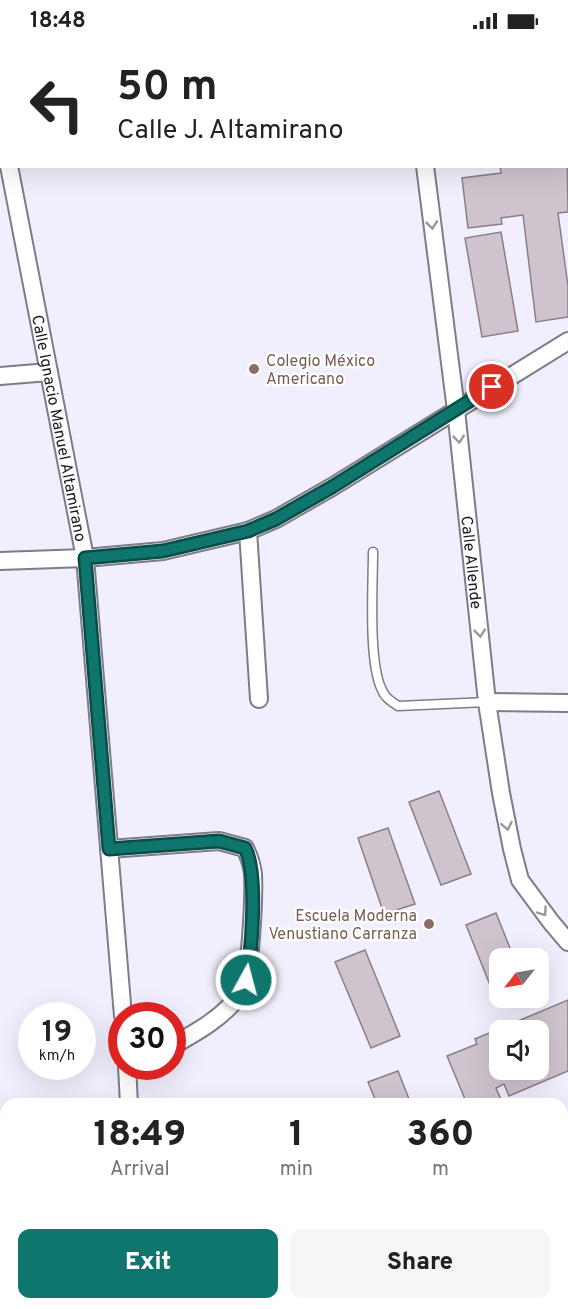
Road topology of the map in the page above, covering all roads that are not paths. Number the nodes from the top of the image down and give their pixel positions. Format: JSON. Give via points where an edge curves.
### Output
{"nodes":[{"id":1,"x":9,"y":168,"type":"edge"},
{"id":2,"x":425,"y":168,"type":"edge"},
{"id":3,"x":568,"y":340,"type":"edge"},
{"id":4,"x":49,"y":372,"type":"junction"},
{"id":5,"x":0,"y":376,"type":"edge"},
{"id":6,"x":456,"y":410,"type":"junction"},
{"id":7,"x":248,"y":531,"type":"junction"},
{"id":8,"x":373,"y":552,"type":"dead end"},
{"id":9,"x":85,"y":558,"type":"junction"},
{"id":10,"x":0,"y":561,"type":"edge"},
{"id":11,"x":259,"y":699,"type":"dead end"},
{"id":12,"x":488,"y":702,"type":"junction"},
{"id":13,"x":568,"y":702,"type":"edge"},
{"id":14,"x":109,"y":849,"type":"junction"},
{"id":15,"x":568,"y":942,"type":"edge"},
{"id":16,"x":122,"y":1002,"type":"edge"},
{"id":17,"x":186,"y":1038,"type":"edge"},
{"id":18,"x":130,"y":1080,"type":"edge"},
{"id":19,"x":129,"y":1098,"type":"edge"}],
"edges":[{"from":1,"to":4,"type":"street","name":"Calle Ignacio Manuel Altamirano"},
{"from":2,"to":6,"type":"street","name":"Calle Allende","one_way":true},
{"from":3,"to":6,"type":"street"},
{"from":4,"to":5,"type":"street"},
{"from":4,"to":9,"type":"street","name":"Calle Ignacio Manuel Altamirano"},
{"from":6,"to":7,"type":"street","via":[[332,487]]},
{"from":6,"to":12,"type":"street","name":"Calle Allende","one_way":true},
{"from":7,"to":9,"type":"street","via":[[163,551]]},
{"from":7,"to":11,"type":"street"},
{"from":8,"to":12,"type":"lane","via":[[375,662],[387,699],[398,706]]},
{"from":9,"to":10,"type":"street"},
{"from":9,"to":14,"type":"street","name":"Calle Ignacio Manuel Altamirano"},
{"from":12,"to":13,"type":"street"},
{"from":12,"to":15,"type":"street","name":"Calle Allende","one_way":true,"via":[[501,794],[520,880]]},
{"from":14,"to":16,"type":"street","name":"Calle Ignacio Manuel Altamirano"},
{"from":14,"to":17,"type":"street","via":[[219,841],[245,848],[250,857],[253,874],[249,964],[243,991],[226,1010]]},
{"from":18,"to":19,"type":"street"}]}
